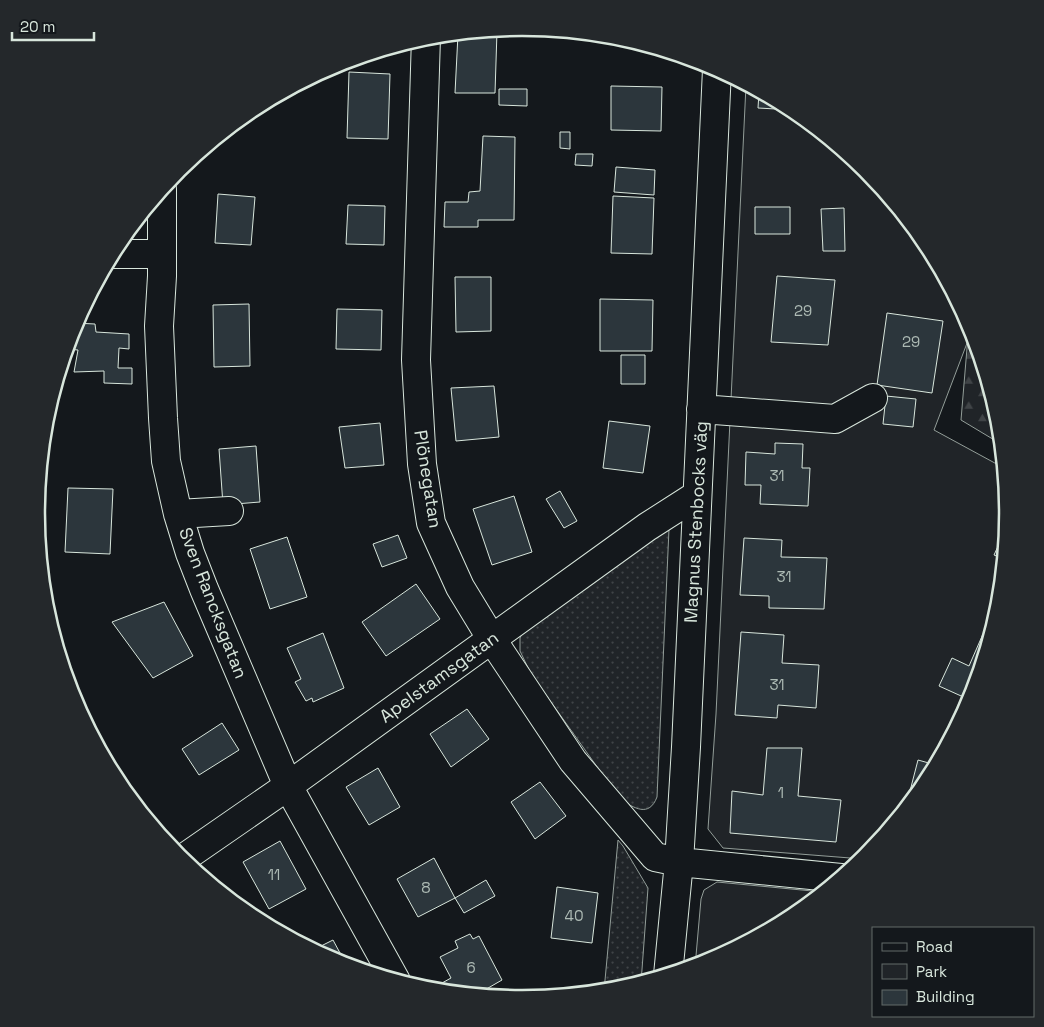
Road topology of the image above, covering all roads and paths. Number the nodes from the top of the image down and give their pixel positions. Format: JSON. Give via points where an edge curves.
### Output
{"nodes":[{"id":1,"x":426,"y":46,"type":"edge"},
{"id":2,"x":717,"y":78,"type":"edge"},
{"id":3,"x":162,"y":200,"type":"edge"},
{"id":4,"x":121,"y":254,"type":"edge"},
{"id":5,"x":162,"y":254,"type":"junction"},
{"id":6,"x":872,"y":398,"type":"dead end"},
{"id":7,"x":701,"y":409,"type":"junction"},
{"id":8,"x":697,"y":495,"type":"junction"},
{"id":9,"x":229,"y":511,"type":"dead end"},
{"id":10,"x":178,"y":514,"type":"junction"},
{"id":11,"x":491,"y":638,"type":"junction"},
{"id":12,"x":288,"y":786,"type":"junction"},
{"id":13,"x":189,"y":855,"type":"edge"},
{"id":14,"x":679,"y":862,"type":"junction"},
{"id":15,"x":831,"y":877,"type":"edge"},
{"id":16,"x":669,"y":967,"type":"edge"},
{"id":17,"x":391,"y":972,"type":"edge"}],
"edges":[{"from":1,"to":11,"type":"street","name":"Plönegatan","via":[[416,360],[422,464],[431,523],[460,587]]},
{"from":2,"to":7,"type":"street","name":"Magnus Stenbocks väg"},
{"from":3,"to":5,"type":"street","name":"Sven Rancksgatan"},
{"from":4,"to":5,"type":"street"},
{"from":5,"to":10,"type":"street","name":"Sven Rancksgatan","via":[[159,326],[163,418],[166,461]]},
{"from":6,"to":7,"type":"street","via":[[835,419]]},
{"from":7,"to":8,"type":"street","name":"Magnus Stenbocks väg"},
{"from":8,"to":11,"type":"street","name":"Apelstamsgatan"},
{"from":8,"to":14,"type":"street","name":"Magnus Stenbocks väg"},
{"from":9,"to":10,"type":"street"},
{"from":10,"to":12,"type":"street","name":"Sven Rancksgatan","via":[[204,590]]},
{"from":11,"to":12,"type":"street","name":"Apelstamsgatan"},
{"from":11,"to":14,"type":"street","name":"Plönegatan","via":[[573,760],[654,857]]},
{"from":12,"to":13,"type":"street","name":"Apelstamsgatan"},
{"from":12,"to":17,"type":"street","name":"Sven Rancksgatan"},
{"from":14,"to":15,"type":"street","name":"Plönegatan"},
{"from":14,"to":16,"type":"street","name":"Magnus Stenbocks väg"}]}
